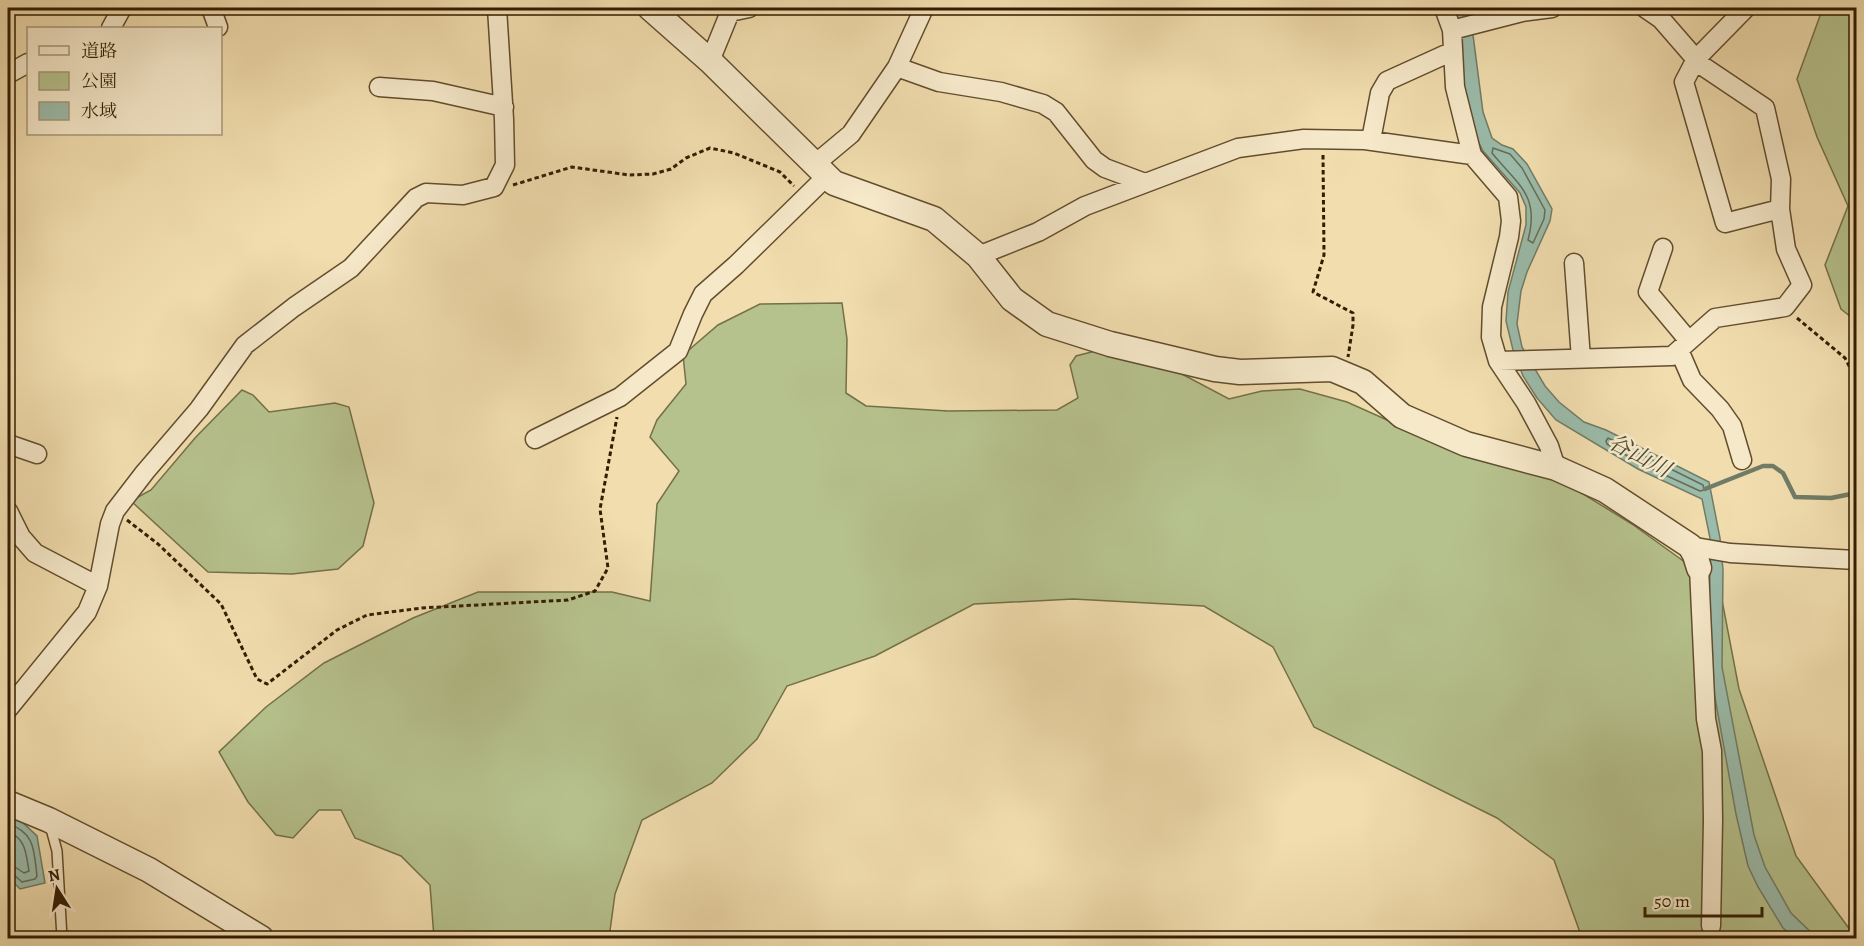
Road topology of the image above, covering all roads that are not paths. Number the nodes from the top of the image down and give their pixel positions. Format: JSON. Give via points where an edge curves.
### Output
{"nodes":[{"id":1,"x":122,"y":8,"type":"edge"},
{"id":2,"x":211,"y":8,"type":"edge"},
{"id":3,"x":497,"y":8,"type":"edge"},
{"id":4,"x":650,"y":8,"type":"edge"},
{"id":5,"x":749,"y":8,"type":"edge"},
{"id":6,"x":924,"y":8,"type":"edge"},
{"id":7,"x":1444,"y":8,"type":"edge"},
{"id":8,"x":1552,"y":8,"type":"edge"},
{"id":9,"x":1646,"y":8,"type":"edge"},
{"id":10,"x":1746,"y":8,"type":"edge"},
{"id":11,"x":1662,"y":13,"type":"edge"},
{"id":12,"x":112,"y":27,"type":"edge"},
{"id":13,"x":218,"y":27,"type":"dead end"},
{"id":14,"x":1452,"y":30,"type":"junction"},
{"id":15,"x":1453,"y":51,"type":"junction"},
{"id":16,"x":1696,"y":59,"type":"junction"},
{"id":17,"x":710,"y":61,"type":"junction"},
{"id":18,"x":27,"y":64,"type":"edge"},
{"id":19,"x":897,"y":67,"type":"junction"},
{"id":20,"x":8,"y":74,"type":"edge"},
{"id":21,"x":379,"y":87,"type":"dead end"},
{"id":22,"x":504,"y":106,"type":"junction"},
{"id":23,"x":1371,"y":140,"type":"junction"},
{"id":24,"x":1472,"y":155,"type":"junction"},
{"id":25,"x":821,"y":170,"type":"junction"},
{"id":26,"x":1145,"y":183,"type":"junction"},
{"id":27,"x":1780,"y":209,"type":"junction"},
{"id":28,"x":1663,"y":248,"type":"dead end"},
{"id":29,"x":978,"y":256,"type":"junction"},
{"id":30,"x":1574,"y":263,"type":"dead end"},
{"id":31,"x":1684,"y":346,"type":"junction"},
{"id":32,"x":1581,"y":359,"type":"junction"},
{"id":33,"x":1498,"y":361,"type":"junction"},
{"id":34,"x":535,"y":440,"type":"dead end"},
{"id":35,"x":8,"y":444,"type":"edge"},
{"id":36,"x":37,"y":453,"type":"dead end"},
{"id":37,"x":1742,"y":460,"type":"dead end"},
{"id":38,"x":1556,"y":468,"type":"junction"},
{"id":39,"x":8,"y":511,"type":"edge"},
{"id":40,"x":1699,"y":554,"type":"junction"},
{"id":41,"x":1857,"y":560,"type":"edge"},
{"id":42,"x":98,"y":586,"type":"junction"},
{"id":43,"x":8,"y":709,"type":"edge"},
{"id":44,"x":8,"y":804,"type":"edge"},
{"id":45,"x":49,"y":820,"type":"junction"},
{"id":46,"x":1711,"y":926,"type":"dead end"},
{"id":47,"x":62,"y":939,"type":"edge"},
{"id":48,"x":261,"y":939,"type":"edge"}],
"edges":[{"from":1,"to":12,"type":"street"},
{"from":2,"to":13,"type":"street"},
{"from":3,"to":22,"type":"street"},
{"from":4,"to":17,"type":"street"},
{"from":5,"to":17,"type":"street","via":[[730,12]]},
{"from":6,"to":19,"type":"street"},
{"from":7,"to":14,"type":"street"},
{"from":8,"to":14,"type":"street"},
{"from":9,"to":11,"type":"street"},
{"from":10,"to":16,"type":"street"},
{"from":11,"to":16,"type":"street"},
{"from":14,"to":15,"type":"street"},
{"from":15,"to":23,"type":"street","via":[[1387,81],[1380,93]]},
{"from":15,"to":24,"type":"street","via":[[1455,87]]},
{"from":16,"to":27,"type":"street","via":[[1765,108],[1781,179]]},
{"from":16,"to":27,"type":"street","via":[[1684,82],[1725,223]]},
{"from":17,"to":25,"type":"street"},
{"from":18,"to":20,"type":"street"},
{"from":19,"to":25,"type":"street"},
{"from":19,"to":26,"type":"street","via":[[939,82],[1043,104],[1056,112],[1094,160]]},
{"from":21,"to":22,"type":"street","via":[[433,91]]},
{"from":22,"to":42,"type":"street","via":[[505,165],[494,187],[463,195],[426,193],[416,198],[351,268],[244,345],[199,409],[115,511]]},
{"from":23,"to":24,"type":"street"},
{"from":23,"to":26,"type":"street","via":[[1304,139],[1238,148]]},
{"from":24,"to":33,"type":"street","via":[[1508,197],[1511,220],[1492,307],[1491,337]]},
{"from":25,"to":29,"type":"street","via":[[834,183],[934,219]]},
{"from":25,"to":34,"type":"street","via":[[805,197],[703,294],[678,351],[620,397]]},
{"from":26,"to":29,"type":"street"},
{"from":27,"to":31,"type":"street","via":[[1786,249],[1802,285],[1785,307],[1715,318]]},
{"from":28,"to":31,"type":"street","via":[[1648,292]]},
{"from":29,"to":38,"type":"street","via":[[1012,299],[1047,324],[1110,344],[1215,369],[1332,369],[1363,382],[1402,416],[1466,444]]},
{"from":30,"to":32,"type":"street"},
{"from":31,"to":32,"type":"street","via":[[1672,356]]},
{"from":31,"to":37,"type":"street","via":[[1692,380],[1732,426]]},
{"from":32,"to":33,"type":"street"},
{"from":33,"to":38,"type":"street","via":[[1527,403]]},
{"from":35,"to":36,"type":"street"},
{"from":38,"to":40,"type":"street","via":[[1605,490]]},
{"from":39,"to":42,"type":"street","via":[[21,537],[35,553]]},
{"from":40,"to":41,"type":"street"},
{"from":40,"to":46,"type":"street","via":[[1706,718],[1712,751]]},
{"from":42,"to":43,"type":"street","via":[[87,612]]},
{"from":44,"to":45,"type":"street"},
{"from":45,"to":47,"type":"lane","via":[[57,851]]},
{"from":45,"to":48,"type":"street","via":[[149,870]]}]}
